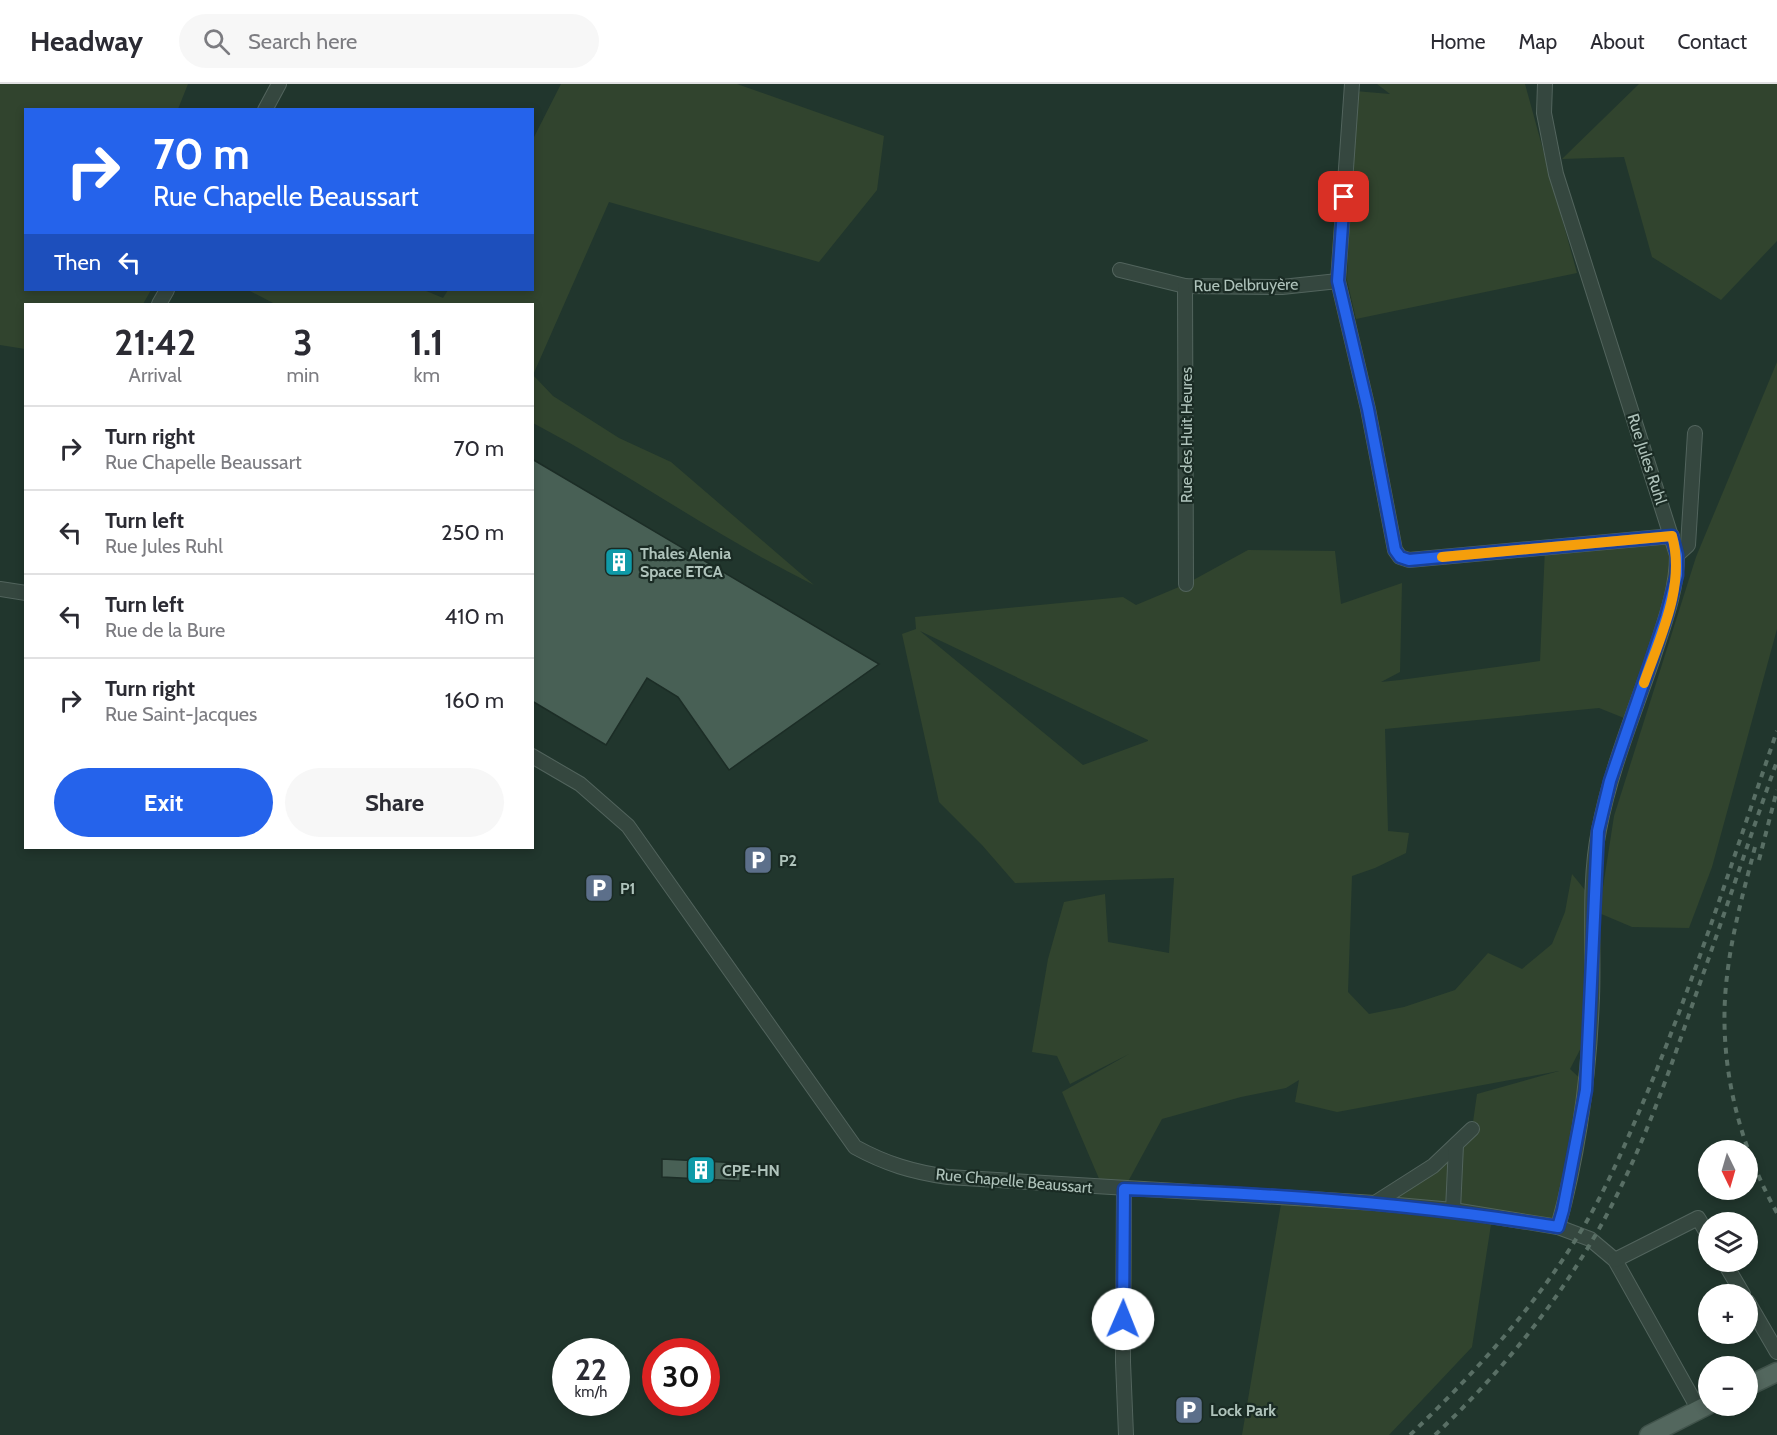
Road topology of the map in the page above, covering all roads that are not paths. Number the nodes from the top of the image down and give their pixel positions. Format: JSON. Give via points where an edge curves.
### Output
{"nodes":[{"id":1,"x":279,"y":84,"type":"edge"},
{"id":2,"x":1352,"y":84,"type":"edge"},
{"id":3,"x":1545,"y":84,"type":"edge"},
{"id":4,"x":266,"y":108,"type":"edge"},
{"id":5,"x":1120,"y":270,"type":"dead end"},
{"id":6,"x":1338,"y":281,"type":"junction"},
{"id":7,"x":1185,"y":286,"type":"junction"},
{"id":8,"x":1695,"y":433,"type":"dead end"},
{"id":9,"x":1672,"y":536,"type":"junction"},
{"id":10,"x":1677,"y":555,"type":"junction"},
{"id":11,"x":1186,"y":584,"type":"dead end"},
{"id":12,"x":0,"y":590,"type":"edge"},
{"id":13,"x":24,"y":593,"type":"edge"},
{"id":14,"x":534,"y":757,"type":"edge"},
{"id":15,"x":1472,"y":1128,"type":"dead end"},
{"id":16,"x":1456,"y":1145,"type":"junction"},
{"id":17,"x":1124,"y":1189,"type":"junction"},
{"id":18,"x":1375,"y":1203,"type":"junction"},
{"id":19,"x":1453,"y":1210,"type":"junction"},
{"id":20,"x":1698,"y":1218,"type":"edge"},
{"id":21,"x":1558,"y":1227,"type":"junction"},
{"id":22,"x":1615,"y":1260,"type":"junction"},
{"id":23,"x":1758,"y":1319,"type":"edge"},
{"id":24,"x":1777,"y":1352,"type":"edge"},
{"id":25,"x":1777,"y":1372,"type":"edge"},
{"id":26,"x":1758,"y":1381,"type":"edge"},
{"id":27,"x":1698,"y":1397,"type":"edge"},
{"id":28,"x":1698,"y":1410,"type":"edge"},
{"id":29,"x":1126,"y":1435,"type":"edge"},
{"id":30,"x":1649,"y":1435,"type":"edge"}],
"edges":[{"from":1,"to":4,"type":"street"},
{"from":2,"to":6,"type":"street"},
{"from":3,"to":9,"type":"street","name":"Rue Jules Ruhl","via":[[1544,113],[1556,174]]},
{"from":5,"to":7,"type":"street","name":"Rue Delbruyère"},
{"from":6,"to":7,"type":"street","name":"Rue Delbruyère","via":[[1282,287]]},
{"from":6,"to":9,"type":"street","via":[[1395,550],[1400,557],[1409,560]]},
{"from":7,"to":11,"type":"street","name":"Rue des Huit Heures"},
{"from":8,"to":10,"type":"street","via":[[1688,545]]},
{"from":9,"to":10,"type":"street","name":"Rue Jules Ruhl"},
{"from":10,"to":21,"type":"street","name":"Rue Jules Ruhl","via":[[1677,575],[1666,617],[1610,781],[1598,831],[1586,1090]]},
{"from":12,"to":13,"type":"street"},
{"from":14,"to":17,"type":"street","name":"Rue Chapelle Beaussart","via":[[580,784],[628,826],[855,1148],[909,1171],[948,1177]]},
{"from":15,"to":16,"type":"street"},
{"from":16,"to":18,"type":"street","via":[[1433,1166]]},
{"from":16,"to":19,"type":"street"},
{"from":17,"to":18,"type":"street","name":"Rue Chapelle Beaussart"},
{"from":17,"to":29,"type":"street"},
{"from":18,"to":19,"type":"street","name":"Rue Chapelle Beaussart"},
{"from":19,"to":21,"type":"street","name":"Rue Chapelle Beaussart"},
{"from":20,"to":22,"type":"street"},
{"from":21,"to":22,"type":"street","name":"Rue Chapelle Beaussart","via":[[1590,1239]]},
{"from":22,"to":27,"type":"street","name":"Rue Chapelle Beaussart"},
{"from":23,"to":24,"type":"street"},
{"from":25,"to":26,"type":"main road"},
{"from":28,"to":30,"type":"main road"}]}
